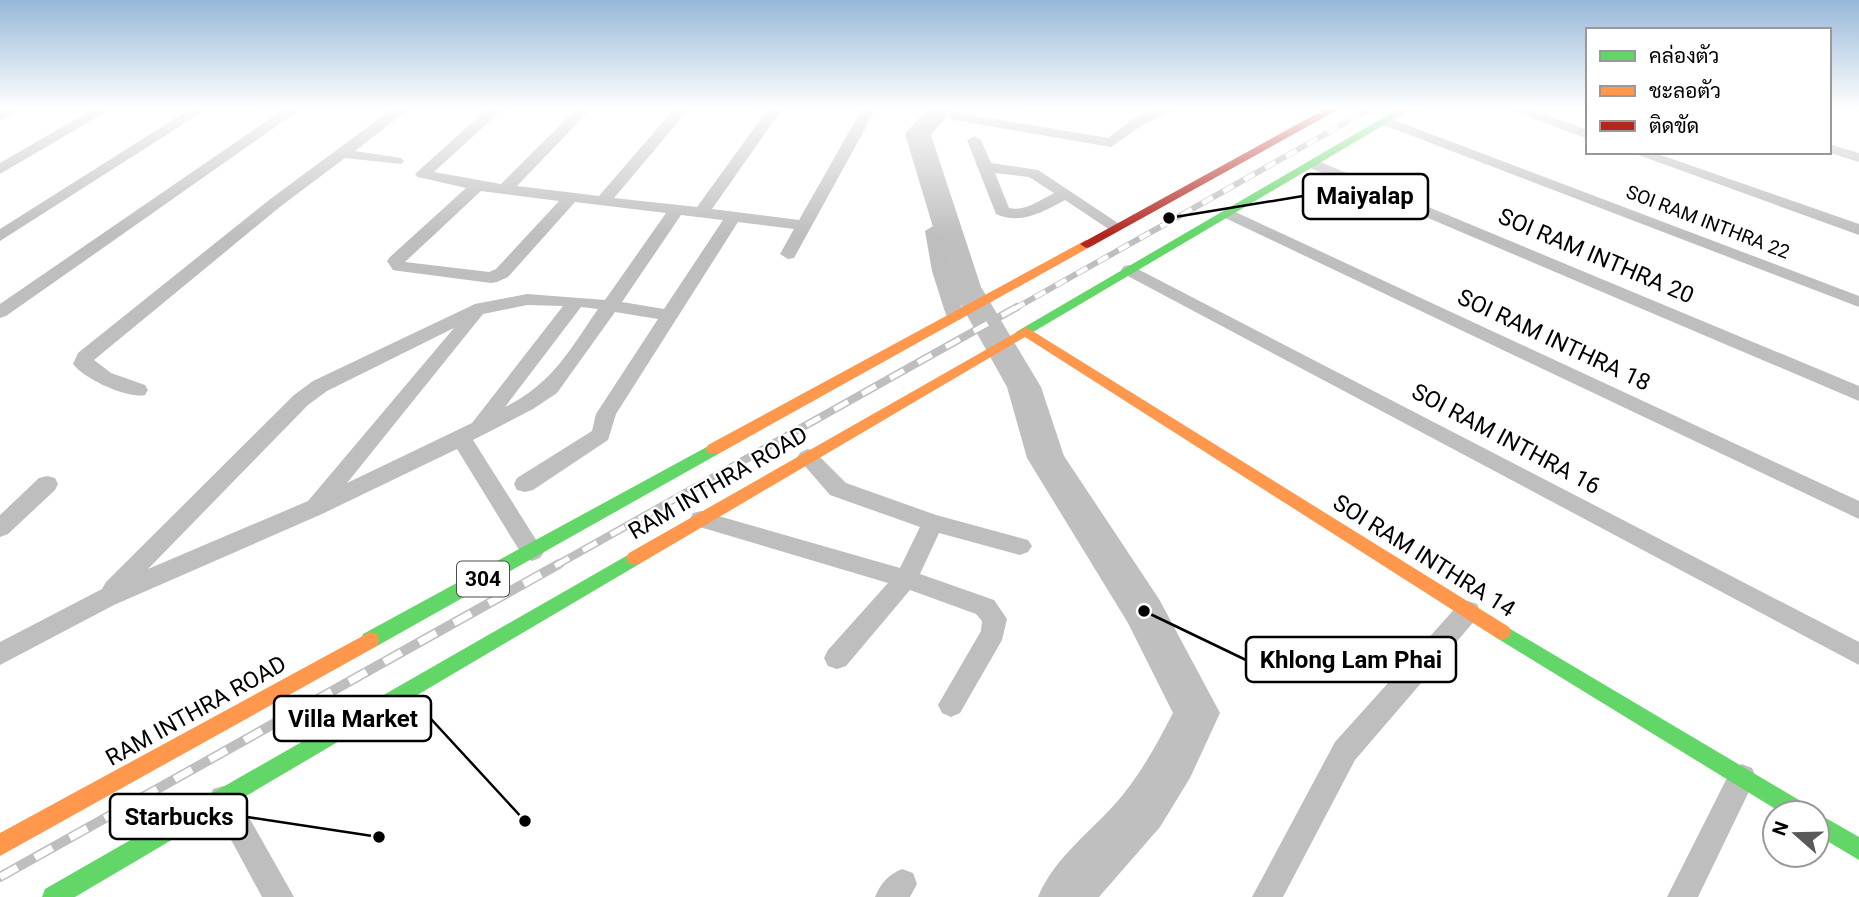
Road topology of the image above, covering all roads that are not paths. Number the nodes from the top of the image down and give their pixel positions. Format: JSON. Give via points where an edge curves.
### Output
{"nodes":[{"id":1,"x":31,"y":151,"type":"edge"},
{"id":2,"x":134,"y":151,"type":"edge"},
{"id":3,"x":233,"y":151,"type":"edge"},
{"id":4,"x":344,"y":151,"type":"edge"},
{"id":5,"x":449,"y":151,"type":"edge"},
{"id":6,"x":543,"y":151,"type":"edge"},
{"id":7,"x":646,"y":151,"type":"edge"},
{"id":8,"x":745,"y":151,"type":"edge"},
{"id":9,"x":845,"y":151,"type":"edge"},
{"id":10,"x":978,"y":151,"type":"edge"},
{"id":11,"x":1257,"y":151,"type":"edge"},
{"id":12,"x":1335,"y":151,"type":"edge"},
{"id":13,"x":1464,"y":151,"type":"edge"},
{"id":14,"x":1838,"y":151,"type":"edge"},
{"id":15,"x":341,"y":153,"type":"junction"},
{"id":16,"x":1643,"y":154,"type":"edge"},
{"id":17,"x":1859,"y":158,"type":"edge"},
{"id":18,"x":396,"y":161,"type":"dead end"},
{"id":19,"x":1313,"y":164,"type":"junction"},
{"id":20,"x":985,"y":167,"type":"junction"},
{"id":21,"x":0,"y":169,"type":"edge"},
{"id":22,"x":477,"y":186,"type":"junction"},
{"id":23,"x":505,"y":189,"type":"junction"},
{"id":24,"x":1066,"y":193,"type":"junction"},
{"id":25,"x":571,"y":197,"type":"junction"},
{"id":26,"x":603,"y":201,"type":"junction"},
{"id":27,"x":677,"y":210,"type":"junction"},
{"id":28,"x":702,"y":212,"type":"junction"},
{"id":29,"x":1229,"y":214,"type":"junction"},
{"id":30,"x":733,"y":217,"type":"junction"},
{"id":31,"x":803,"y":225,"type":"junction"},
{"id":32,"x":1116,"y":227,"type":"junction"},
{"id":33,"x":1859,"y":230,"type":"edge"},
{"id":34,"x":933,"y":231,"type":"dead end"},
{"id":35,"x":0,"y":236,"type":"edge"},
{"id":36,"x":788,"y":254,"type":"dead end"},
{"id":37,"x":1130,"y":270,"type":"junction"},
{"id":38,"x":1859,"y":302,"type":"edge"},
{"id":39,"x":575,"y":303,"type":"junction"},
{"id":40,"x":610,"y":307,"type":"junction"},
{"id":41,"x":481,"y":308,"type":"junction"},
{"id":42,"x":0,"y":312,"type":"edge"},
{"id":43,"x":960,"y":313,"type":"junction"},
{"id":44,"x":670,"y":316,"type":"junction"},
{"id":45,"x":1026,"y":331,"type":"junction"},
{"id":46,"x":138,"y":390,"type":"dead end"},
{"id":47,"x":1859,"y":394,"type":"edge"},
{"id":48,"x":470,"y":432,"type":"junction"},
{"id":49,"x":808,"y":457,"type":"junction"},
{"id":50,"x":47,"y":484,"type":"dead end"},
{"id":51,"x":525,"y":484,"type":"dead end"},
{"id":52,"x":314,"y":508,"type":"junction"},
{"id":53,"x":1859,"y":511,"type":"edge"},
{"id":54,"x":701,"y":519,"type":"junction"},
{"id":55,"x":933,"y":523,"type":"junction"},
{"id":56,"x":0,"y":528,"type":"edge"},
{"id":57,"x":1020,"y":546,"type":"dead end"},
{"id":58,"x":532,"y":552,"type":"junction"},
{"id":59,"x":906,"y":579,"type":"junction"},
{"id":60,"x":105,"y":597,"type":"junction"},
{"id":61,"x":1468,"y":611,"type":"junction"},
{"id":62,"x":0,"y":654,"type":"edge"},
{"id":63,"x":1859,"y":654,"type":"edge"},
{"id":64,"x":837,"y":658,"type":"dead end"},
{"id":65,"x":951,"y":705,"type":"dead end"},
{"id":66,"x":1742,"y":777,"type":"junction"},
{"id":67,"x":223,"y":799,"type":"junction"},
{"id":68,"x":1778,"y":799,"type":"edge"},
{"id":69,"x":1831,"y":832,"type":"edge"},
{"id":70,"x":0,"y":845,"type":"edge"},
{"id":71,"x":1859,"y":849,"type":"edge"},
{"id":72,"x":53,"y":897,"type":"edge"},
{"id":73,"x":279,"y":897,"type":"edge"},
{"id":74,"x":1267,"y":897,"type":"edge"},
{"id":75,"x":1682,"y":897,"type":"edge"}],
"edges":[{"from":1,"to":21,"type":"street"},
{"from":2,"to":35,"type":"street"},
{"from":3,"to":42,"type":"street"},
{"from":4,"to":15,"type":"street"},
{"from":5,"to":22,"type":"street","via":[[423,174]]},
{"from":6,"to":23,"type":"street"},
{"from":7,"to":26,"type":"street"},
{"from":8,"to":28,"type":"street"},
{"from":9,"to":31,"type":"street"},
{"from":10,"to":20,"type":"street"},
{"from":11,"to":32,"type":"main road","name":"RAM INTHRA ROAD","number":"304"},
{"from":12,"to":19,"type":"main road","name":"RAM INTHRA ROAD","number":"304"},
{"from":13,"to":38,"type":"street","name":"SOI RAM INTHRA 22"},
{"from":14,"to":17,"type":"street"},
{"from":15,"to":18,"type":"street"},
{"from":15,"to":46,"type":"street","via":[[85,357],[83,364],[89,370]]},
{"from":16,"to":33,"type":"street"},
{"from":19,"to":29,"type":"main road","name":"RAM INTHRA ROAD","number":"304"},
{"from":19,"to":47,"type":"street","name":"SOI RAM INTHRA 20"},
{"from":20,"to":24,"type":"street","via":[[1033,173]]},
{"from":20,"to":24,"type":"street","via":[[1007,215],[1021,214]]},
{"from":22,"to":23,"type":"street"},
{"from":22,"to":25,"type":"street","via":[[396,261],[399,266],[491,278],[502,273]]},
{"from":23,"to":25,"type":"street"},
{"from":24,"to":32,"type":"street"},
{"from":25,"to":26,"type":"street"},
{"from":26,"to":27,"type":"street"},
{"from":27,"to":28,"type":"street"},
{"from":27,"to":40,"type":"street"},
{"from":28,"to":30,"type":"street"},
{"from":29,"to":37,"type":"main road","name":"RAM INTHRA ROAD","number":"304"},
{"from":29,"to":53,"type":"street","name":"SOI RAM INTHRA 18"},
{"from":30,"to":31,"type":"street"},
{"from":30,"to":44,"type":"street"},
{"from":31,"to":36,"type":"street"},
{"from":32,"to":43,"type":"main road","name":"RAM INTHRA ROAD","number":"304"},
{"from":34,"to":43,"type":"street","via":[[941,271]]},
{"from":37,"to":45,"type":"main road","name":"RAM INTHRA ROAD","number":"304"},
{"from":37,"to":63,"type":"street","name":"SOI RAM INTHRA 16"},
{"from":39,"to":40,"type":"street"},
{"from":39,"to":41,"type":"street","via":[[526,299]]},
{"from":39,"to":48,"type":"street"},
{"from":40,"to":44,"type":"street"},
{"from":40,"to":48,"type":"street","via":[[550,390]]},
{"from":41,"to":52,"type":"street"},
{"from":41,"to":60,"type":"street","via":[[310,392]]},
{"from":43,"to":58,"type":"main road","name":"RAM INTHRA ROAD","number":"304","via":[[737,446]]},
{"from":44,"to":51,"type":"street","via":[[606,414],[601,435]]},
{"from":45,"to":49,"type":"main road","name":"RAM INTHRA ROAD","number":"304"},
{"from":45,"to":61,"type":"main road","name":"SOI RAM INTHRA 14"},
{"from":48,"to":52,"type":"street"},
{"from":48,"to":58,"type":"street"},
{"from":49,"to":54,"type":"main road","name":"RAM INTHRA ROAD","number":"304","via":[[766,474]]},
{"from":49,"to":55,"type":"street","via":[[838,489]]},
{"from":50,"to":56,"type":"street"},
{"from":52,"to":60,"type":"street"},
{"from":54,"to":59,"type":"street"},
{"from":54,"to":67,"type":"main road","name":"RAM INTHRA ROAD","number":"304"},
{"from":55,"to":57,"type":"street"},
{"from":55,"to":59,"type":"street"},
{"from":58,"to":70,"type":"main road","name":"RAM INTHRA ROAD","number":"304"},
{"from":59,"to":64,"type":"street"},
{"from":59,"to":65,"type":"street","via":[[985,607],[995,619],[993,633]]},
{"from":60,"to":62,"type":"street"},
{"from":61,"to":66,"type":"main road","name":"SOI RAM INTHRA 14"},
{"from":61,"to":74,"type":"street","via":[[1345,751]]},
{"from":66,"to":68,"type":"main road","name":"SOI RAM INTHRA 14"},
{"from":66,"to":75,"type":"street"},
{"from":67,"to":72,"type":"main road","name":"RAM INTHRA ROAD","number":"304"},
{"from":67,"to":73,"type":"street"},
{"from":69,"to":71,"type":"main road"}]}
